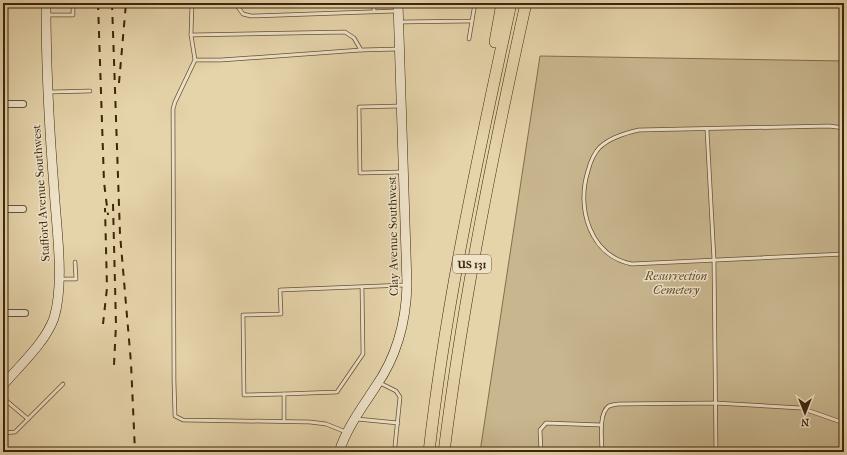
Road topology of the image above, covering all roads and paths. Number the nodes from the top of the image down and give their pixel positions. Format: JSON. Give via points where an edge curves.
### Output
{"nodes":[{"id":1,"x":46,"y":3,"type":"edge"},
{"id":2,"x":73,"y":3,"type":"edge"},
{"id":3,"x":192,"y":3,"type":"edge"},
{"id":4,"x":235,"y":3,"type":"edge"},
{"id":5,"x":374,"y":3,"type":"edge"},
{"id":6,"x":475,"y":3,"type":"edge"},
{"id":7,"x":502,"y":3,"type":"edge"},
{"id":8,"x":511,"y":3,"type":"edge"},
{"id":9,"x":526,"y":3,"type":"edge"},
{"id":10,"x":534,"y":3,"type":"edge"},
{"id":11,"x":398,"y":7,"type":"edge"},
{"id":12,"x":374,"y":11,"type":"junction"},
{"id":13,"x":46,"y":15,"type":"junction"},
{"id":14,"x":472,"y":21,"type":"junction"},
{"id":15,"x":398,"y":22,"type":"junction"},
{"id":16,"x":191,"y":35,"type":"junction"},
{"id":17,"x":469,"y":39,"type":"dead end"},
{"id":18,"x":399,"y":48,"type":"junction"},
{"id":19,"x":361,"y":50,"type":"junction"},
{"id":20,"x":195,"y":60,"type":"junction"},
{"id":21,"x":509,"y":78,"type":"junction"},
{"id":22,"x":90,"y":91,"type":"dead end"},
{"id":23,"x":48,"y":92,"type":"junction"},
{"id":24,"x":3,"y":104,"type":"edge"},
{"id":25,"x":23,"y":104,"type":"dead end"},
{"id":26,"x":401,"y":106,"type":"junction"},
{"id":27,"x":844,"y":128,"type":"edge"},
{"id":28,"x":483,"y":130,"type":"junction"},
{"id":29,"x":707,"y":130,"type":"junction"},
{"id":30,"x":403,"y":172,"type":"junction"},
{"id":31,"x":3,"y":209,"type":"edge"},
{"id":32,"x":24,"y":209,"type":"dead end"},
{"id":33,"x":844,"y":254,"type":"edge"},
{"id":34,"x":714,"y":260,"type":"junction"},
{"id":35,"x":75,"y":262,"type":"dead end"},
{"id":36,"x":58,"y":279,"type":"junction"},
{"id":37,"x":407,"y":285,"type":"junction"},
{"id":38,"x":362,"y":287,"type":"junction"},
{"id":39,"x":3,"y":313,"type":"edge"},
{"id":40,"x":25,"y":313,"type":"dead end"},
{"id":41,"x":379,"y":382,"type":"junction"},
{"id":42,"x":63,"y":384,"type":"dead end"},
{"id":43,"x":3,"y":385,"type":"edge"},
{"id":44,"x":284,"y":394,"type":"junction"},
{"id":45,"x":3,"y":398,"type":"edge"},
{"id":46,"x":715,"y":403,"type":"junction"},
{"id":47,"x":28,"y":419,"type":"junction"},
{"id":48,"x":353,"y":419,"type":"junction"},
{"id":49,"x":284,"y":421,"type":"junction"},
{"id":50,"x":398,"y":422,"type":"junction"},
{"id":51,"x":844,"y":423,"type":"edge"},
{"id":52,"x":601,"y":426,"type":"junction"},
{"id":53,"x":346,"y":432,"type":"junction"},
{"id":54,"x":3,"y":433,"type":"edge"},
{"id":55,"x":395,"y":446,"type":"dead end"},
{"id":56,"x":339,"y":452,"type":"edge"},
{"id":57,"x":429,"y":452,"type":"edge"},
{"id":58,"x":444,"y":452,"type":"edge"},
{"id":59,"x":541,"y":452,"type":"edge"},
{"id":60,"x":602,"y":452,"type":"edge"},
{"id":61,"x":716,"y":452,"type":"edge"}],
"edges":[{"from":1,"to":13,"type":"street","name":"Stafford Avenue Southwest"},
{"from":2,"to":13,"type":"lane","via":[[73,15]]},
{"from":3,"to":16,"type":"lane"},
{"from":4,"to":12,"type":"lane","via":[[243,14],[251,16]]},
{"from":5,"to":12,"type":"lane"},
{"from":6,"to":14,"type":"lane"},
{"from":7,"to":28,"type":"highway"},
{"from":8,"to":28,"type":"highway","number":"US 131"},
{"from":9,"to":21,"type":"highway","number":"US 131"},
{"from":10,"to":21,"type":"highway"},
{"from":11,"to":12,"type":"lane"},
{"from":11,"to":15,"type":"street","name":"Clay Avenue Southwest"},
{"from":13,"to":23,"type":"street","name":"Stafford Avenue Southwest"},
{"from":14,"to":15,"type":"lane"},
{"from":14,"to":17,"type":"lane"},
{"from":15,"to":18,"type":"street","name":"Clay Avenue Southwest"},
{"from":16,"to":19,"type":"lane","via":[[345,32],[354,38]]},
{"from":16,"to":20,"type":"lane"},
{"from":18,"to":19,"type":"lane"},
{"from":18,"to":26,"type":"street","name":"Clay Avenue Southwest"},
{"from":19,"to":20,"type":"lane"},
{"from":20,"to":49,"type":"lane","via":[[173,109],[175,416],[183,420]]},
{"from":21,"to":58,"type":"highway","number":"US 131","via":[[467,290]]},
{"from":22,"to":23,"type":"lane"},
{"from":23,"to":36,"type":"street","name":"Stafford Avenue Southwest"},
{"from":24,"to":25,"type":"street"},
{"from":26,"to":30,"type":"street","name":"Clay Avenue Southwest"},
{"from":26,"to":30,"type":"lane","via":[[359,107],[360,173]]},
{"from":27,"to":29,"type":"lane","via":[[829,126]]},
{"from":28,"to":57,"type":"highway","number":"US 131","via":[[444,342]]},
{"from":29,"to":34,"type":"lane"},
{"from":29,"to":34,"type":"lane","via":[[639,130],[610,140],[599,148],[591,161],[583,195],[592,235],[619,262],[632,264]]},
{"from":30,"to":37,"type":"street","name":"Clay Avenue Southwest"},
{"from":31,"to":32,"type":"street"},
{"from":33,"to":34,"type":"lane"},
{"from":34,"to":46,"type":"lane"},
{"from":35,"to":36,"type":"lane","via":[[76,279]]},
{"from":36,"to":43,"type":"street","name":"Stafford Avenue Southwest","via":[[57,304],[44,338]]},
{"from":37,"to":38,"type":"lane"},
{"from":37,"to":41,"type":"street","name":"Clay Avenue Southwest","via":[[401,332]]},
{"from":38,"to":44,"type":"lane","via":[[364,354],[337,392]]},
{"from":38,"to":44,"type":"lane","via":[[280,290],[281,314],[243,315],[244,395]]},
{"from":39,"to":40,"type":"street"},
{"from":41,"to":48,"type":"street","name":"Clay Avenue Southwest"},
{"from":41,"to":50,"type":"lane","via":[[396,391],[400,397]]},
{"from":42,"to":47,"type":"lane"},
{"from":44,"to":49,"type":"lane"},
{"from":45,"to":47,"type":"lane"},
{"from":46,"to":51,"type":"lane","via":[[801,408]]},
{"from":46,"to":52,"type":"lane","via":[[609,406]]},
{"from":46,"to":61,"type":"lane"},
{"from":47,"to":54,"type":"lane","via":[[15,432]]},
{"from":48,"to":50,"type":"lane"},
{"from":48,"to":53,"type":"street","name":"Clay Avenue Southwest"},
{"from":49,"to":53,"type":"lane","via":[[326,424]]},
{"from":50,"to":55,"type":"lane"},
{"from":52,"to":59,"type":"lane","via":[[546,423],[540,430]]},
{"from":52,"to":60,"type":"lane"},
{"from":53,"to":56,"type":"street","name":"Clay Avenue Southwest"}]}
